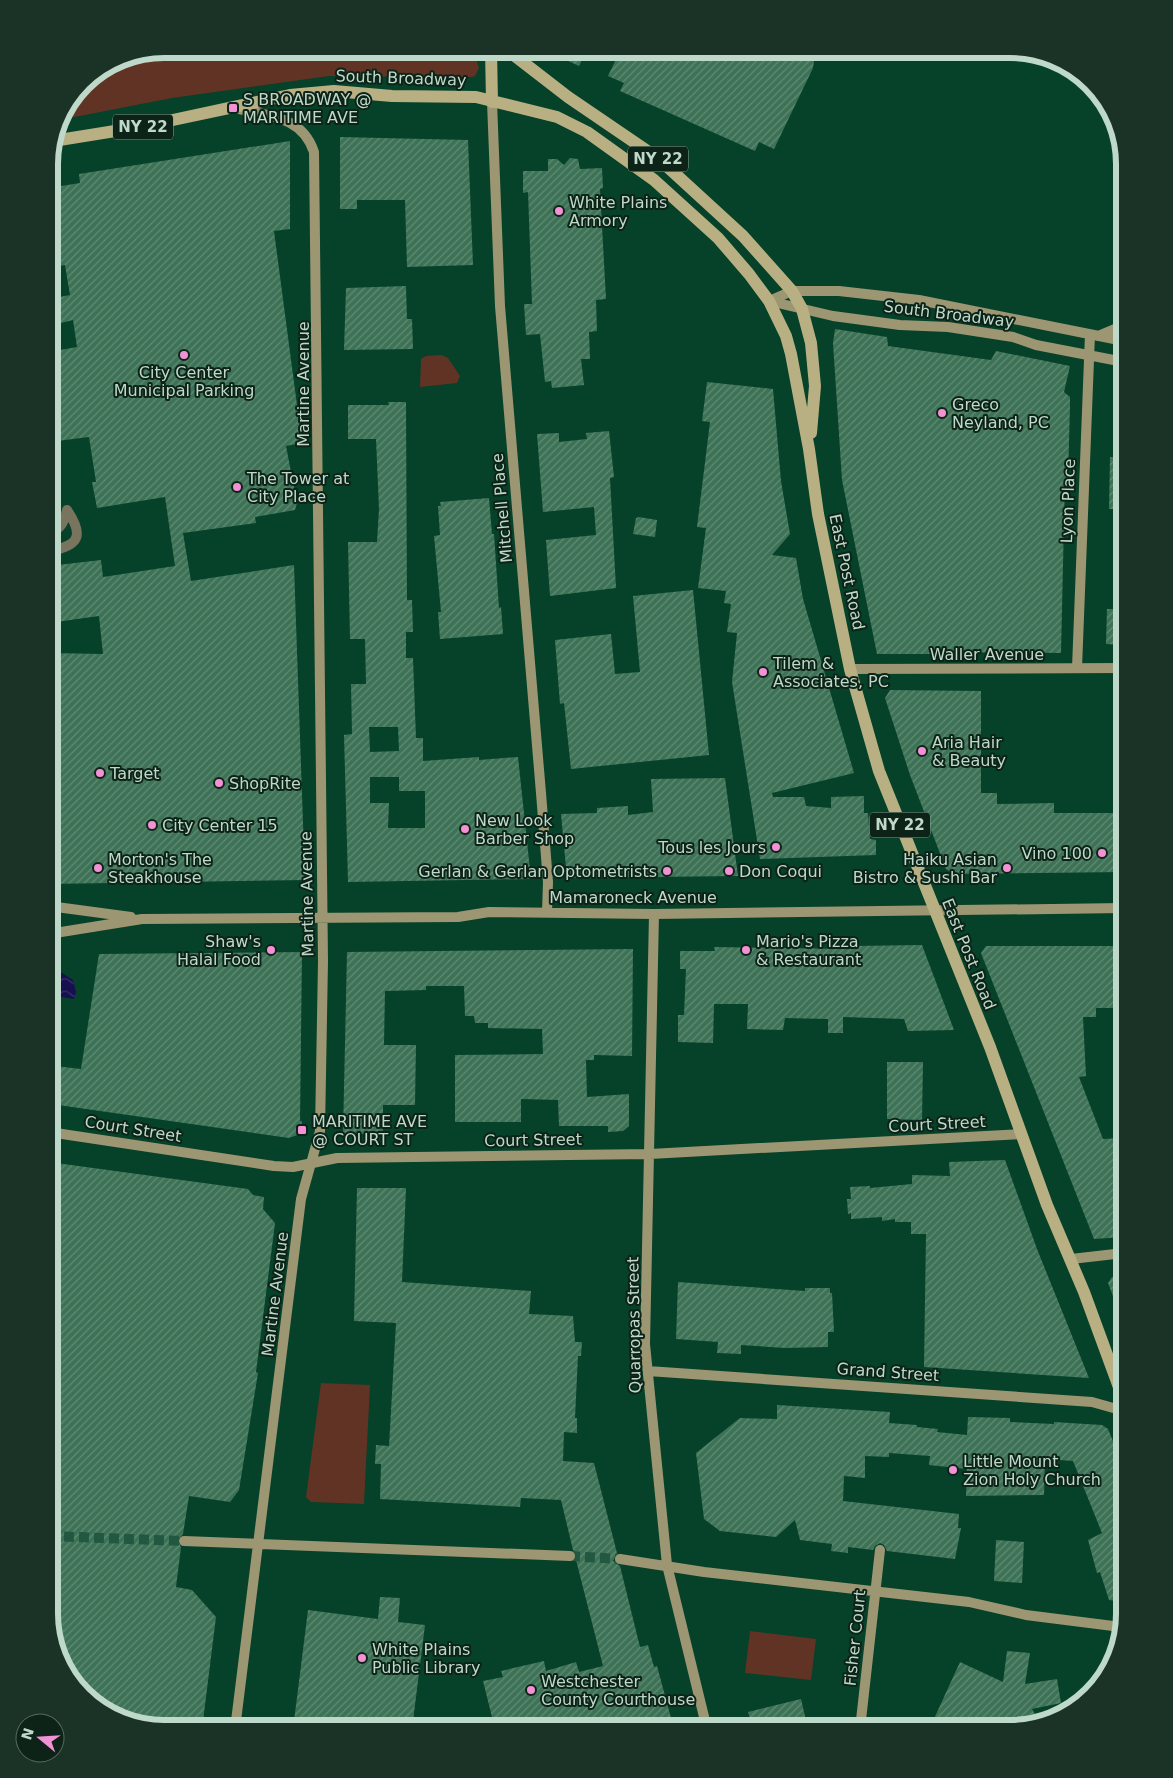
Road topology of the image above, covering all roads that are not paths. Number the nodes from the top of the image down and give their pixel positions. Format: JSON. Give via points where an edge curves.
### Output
{"nodes":[{"id":1,"x":491,"y":57,"type":"edge"},
{"id":2,"x":517,"y":57,"type":"edge"},
{"id":3,"x":492,"y":102,"type":"junction"},
{"id":4,"x":233,"y":108,"type":"junction"},
{"id":5,"x":60,"y":140,"type":"edge"},
{"id":6,"x":792,"y":291,"type":"junction"},
{"id":7,"x":769,"y":301,"type":"junction"},
{"id":8,"x":802,"y":309,"type":"junction"},
{"id":9,"x":1116,"y":328,"type":"edge"},
{"id":10,"x":1094,"y":335,"type":"junction"},
{"id":11,"x":1116,"y":339,"type":"edge"},
{"id":12,"x":1089,"y":355,"type":"junction"},
{"id":13,"x":1116,"y":360,"type":"edge"},
{"id":14,"x":809,"y":449,"type":"junction"},
{"id":15,"x":58,"y":530,"type":"edge"},
{"id":16,"x":58,"y":549,"type":"edge"},
{"id":17,"x":1077,"y":668,"type":"junction"},
{"id":18,"x":1116,"y":668,"type":"edge"},
{"id":19,"x":850,"y":669,"type":"junction"},
{"id":20,"x":57,"y":907,"type":"edge"},
{"id":21,"x":1116,"y":908,"type":"edge"},
{"id":22,"x":934,"y":910,"type":"junction"},
{"id":23,"x":547,"y":912,"type":"junction"},
{"id":24,"x":654,"y":914,"type":"junction"},
{"id":25,"x":322,"y":918,"type":"junction"},
{"id":26,"x":142,"y":919,"type":"junction"},
{"id":27,"x":57,"y":933,"type":"edge"},
{"id":28,"x":57,"y":1133,"type":"edge"},
{"id":29,"x":1021,"y":1134,"type":"junction"},
{"id":30,"x":650,"y":1154,"type":"junction"},
{"id":31,"x":312,"y":1163,"type":"junction"},
{"id":32,"x":1116,"y":1254,"type":"edge"},
{"id":33,"x":1071,"y":1259,"type":"junction"},
{"id":34,"x":648,"y":1371,"type":"junction"},
{"id":35,"x":1116,"y":1380,"type":"edge"},
{"id":36,"x":1116,"y":1409,"type":"edge"},
{"id":37,"x":184,"y":1541,"type":"tunnel mouth"},
{"id":38,"x":258,"y":1543,"type":"junction"},
{"id":39,"x":880,"y":1550,"type":"dead end"},
{"id":40,"x":570,"y":1556,"type":"tunnel mouth"},
{"id":41,"x":620,"y":1559,"type":"tunnel mouth"},
{"id":42,"x":667,"y":1565,"type":"junction"},
{"id":43,"x":875,"y":1592,"type":"junction"},
{"id":44,"x":1115,"y":1626,"type":"edge"},
{"id":45,"x":236,"y":1720,"type":"edge"},
{"id":46,"x":704,"y":1720,"type":"edge"},
{"id":47,"x":861,"y":1720,"type":"edge"}],
"edges":[{"from":1,"to":3,"type":"main road"},
{"from":2,"to":6,"type":"main road","number":"NY 22","via":[[659,159],[743,236]]},
{"from":3,"to":4,"type":"main road","name":"South Broadway","number":"NY 22","via":[[470,96],[392,96],[334,91],[290,95]]},
{"from":3,"to":7,"type":"main road","name":"South Broadway","number":"NY 22","via":[[558,117],[631,161],[718,238]]},
{"from":3,"to":23,"type":"main road","name":"Mitchell Place","via":[[500,306],[548,882]]},
{"from":4,"to":5,"type":"main road","name":"South Broadway","number":"NY 22","via":[[140,128]]},
{"from":4,"to":25,"type":"main road","name":"Martine Avenue","via":[[295,125],[310,139],[314,152]]},
{"from":6,"to":7,"type":"main road","name":"South Broadway"},
{"from":6,"to":8,"type":"main road","name":"East Post Road","number":"NY 22"},
{"from":6,"to":10,"type":"main road","name":"South Broadway","via":[[832,290],[919,300]]},
{"from":7,"to":8,"type":"main road","name":"South Broadway"},
{"from":7,"to":14,"type":"main road","name":"East Post Road","number":"NY 22","via":[[786,336]]},
{"from":8,"to":12,"type":"main road","name":"South Broadway","via":[[900,325],[948,327]]},
{"from":8,"to":14,"type":"main road","name":"East Post Road","number":"NY 22","via":[[811,343],[815,386]]},
{"from":9,"to":10,"type":"main road"},
{"from":10,"to":11,"type":"main road","name":"South Broadway"},
{"from":10,"to":12,"type":"main road","name":"Lyon Place"},
{"from":12,"to":13,"type":"main road","name":"South Broadway"},
{"from":12,"to":17,"type":"main road","name":"Lyon Place"},
{"from":14,"to":19,"type":"main road","name":"East Post Road","number":"NY 22","via":[[818,514]]},
{"from":15,"to":16,"type":"street","via":[[65,522],[67,510],[77,525],[78,534],[70,546]]},
{"from":17,"to":18,"type":"main road","name":"Waller Avenue"},
{"from":17,"to":19,"type":"main road","name":"Waller Avenue"},
{"from":19,"to":22,"type":"main road","name":"East Post Road","number":"NY 22","via":[[879,771]]},
{"from":20,"to":26,"type":"main road","name":"Mamaroneck Avenue"},
{"from":21,"to":22,"type":"main road","name":"Mamaroneck Avenue"},
{"from":22,"to":24,"type":"main road","name":"Mamaroneck Avenue"},
{"from":22,"to":29,"type":"main road","name":"East Post Road","number":"NY 22","via":[[990,1047]]},
{"from":23,"to":24,"type":"main road","name":"Mamaroneck Avenue"},
{"from":23,"to":25,"type":"main road","name":"Mamaroneck Avenue","via":[[489,912],[458,917]]},
{"from":24,"to":30,"type":"main road","name":"Quarropas Street"},
{"from":25,"to":26,"type":"main road","name":"Mamaroneck Avenue"},
{"from":25,"to":31,"type":"main road","name":"Martine Avenue","via":[[320,1131]]},
{"from":26,"to":27,"type":"main road","name":"Mamaroneck Avenue"},
{"from":28,"to":31,"type":"main road","name":"Court Street","via":[[274,1166]]},
{"from":29,"to":30,"type":"main road","name":"Court Street"},
{"from":29,"to":33,"type":"main road","name":"East Post Road","number":"NY 22"},
{"from":30,"to":31,"type":"main road","name":"Court Street","via":[[337,1158]]},
{"from":30,"to":34,"type":"main road","name":"Quarropas Street"},
{"from":31,"to":38,"type":"main road","name":"Martine Avenue","via":[[302,1199]]},
{"from":32,"to":33,"type":"main road"},
{"from":33,"to":35,"type":"main road","name":"East Post Road","number":"NY 22"},
{"from":34,"to":36,"type":"main road","name":"Grand Street","via":[[1092,1402]]},
{"from":34,"to":42,"type":"main road","name":"Quarropas Street"},
{"from":37,"to":38,"type":"main road"},
{"from":38,"to":40,"type":"main road"},
{"from":38,"to":45,"type":"main road","name":"Martine Avenue"},
{"from":39,"to":43,"type":"main road","name":"Fisher Court"},
{"from":41,"to":42,"type":"main road"},
{"from":42,"to":43,"type":"main road"},
{"from":42,"to":46,"type":"main road","name":"Quarropas Street"},
{"from":43,"to":44,"type":"main road","via":[[969,1602],[1026,1615]]},
{"from":43,"to":47,"type":"main road","name":"Fisher Court"}]}
